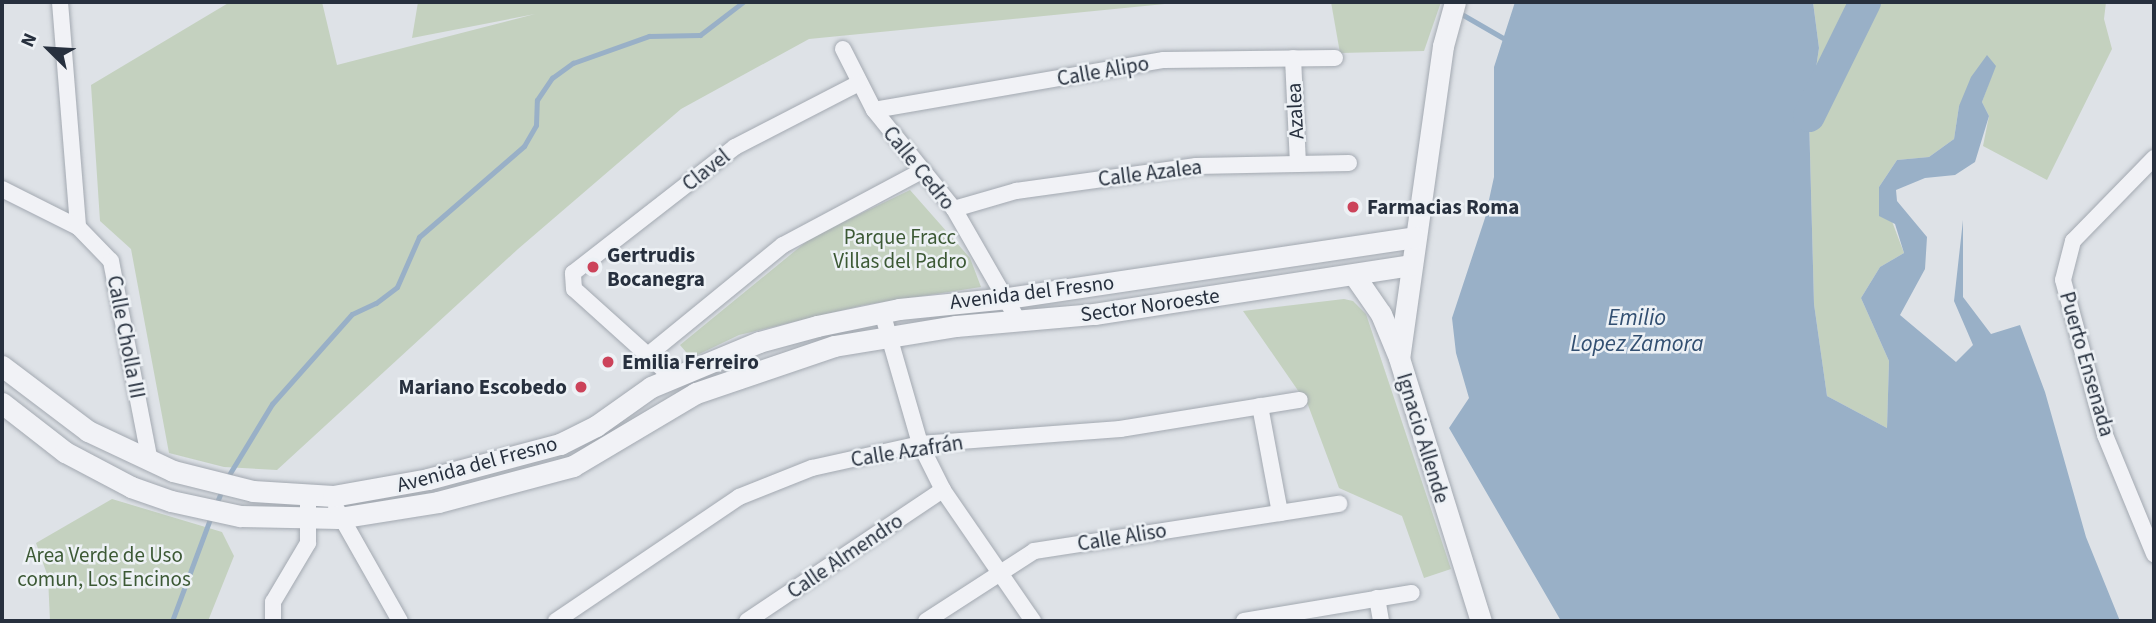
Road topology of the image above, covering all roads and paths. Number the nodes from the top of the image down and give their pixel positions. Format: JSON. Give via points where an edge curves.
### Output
{"nodes":[{"id":1,"x":60,"y":2,"type":"edge"},
{"id":2,"x":1455,"y":2,"type":"edge"},
{"id":3,"x":843,"y":49,"type":"dead end"},
{"id":4,"x":1293,"y":58,"type":"junction"},
{"id":5,"x":1335,"y":58,"type":"dead end"},
{"id":6,"x":859,"y":83,"type":"junction"},
{"id":7,"x":874,"y":110,"type":"junction"},
{"id":8,"x":2154,"y":158,"type":"edge"},
{"id":9,"x":1298,"y":163,"type":"junction"},
{"id":10,"x":1349,"y":163,"type":"dead end"},
{"id":11,"x":920,"y":172,"type":"junction"},
{"id":12,"x":2,"y":189,"type":"edge"},
{"id":13,"x":954,"y":209,"type":"junction"},
{"id":14,"x":78,"y":228,"type":"junction"},
{"id":15,"x":1414,"y":237,"type":"junction"},
{"id":16,"x":1410,"y":265,"type":"junction"},
{"id":17,"x":1354,"y":275,"type":"junction"},
{"id":18,"x":1007,"y":298,"type":"junction"},
{"id":19,"x":882,"y":312,"type":"junction"},
{"id":20,"x":1019,"y":322,"type":"junction"},
{"id":21,"x":889,"y":335,"type":"junction"},
{"id":22,"x":648,"y":355,"type":"junction"},
{"id":23,"x":1399,"y":358,"type":"junction"},
{"id":24,"x":2,"y":366,"type":"edge"},
{"id":25,"x":673,"y":378,"type":"junction"},
{"id":26,"x":1300,"y":400,"type":"dead end"},
{"id":27,"x":2,"y":402,"type":"edge"},
{"id":28,"x":1260,"y":406,"type":"junction"},
{"id":29,"x":920,"y":444,"type":"junction"},
{"id":30,"x":150,"y":462,"type":"junction"},
{"id":31,"x":943,"y":490,"type":"junction"},
{"id":32,"x":308,"y":495,"type":"junction"},
{"id":33,"x":333,"y":496,"type":"junction"},
{"id":34,"x":1339,"y":504,"type":"dead end"},
{"id":35,"x":1280,"y":513,"type":"junction"},
{"id":36,"x":339,"y":518,"type":"junction"},
{"id":37,"x":310,"y":519,"type":"junction"},
{"id":38,"x":2154,"y":554,"type":"edge"},
{"id":39,"x":999,"y":572,"type":"junction"},
{"id":40,"x":1412,"y":593,"type":"dead end"},
{"id":41,"x":1377,"y":598,"type":"junction"},
{"id":42,"x":273,"y":621,"type":"edge"},
{"id":43,"x":400,"y":621,"type":"edge"},
{"id":44,"x":556,"y":621,"type":"edge"},
{"id":45,"x":747,"y":621,"type":"edge"},
{"id":46,"x":926,"y":621,"type":"edge"},
{"id":47,"x":1033,"y":621,"type":"edge"},
{"id":48,"x":1244,"y":621,"type":"edge"},
{"id":49,"x":1381,"y":621,"type":"edge"},
{"id":50,"x":1481,"y":621,"type":"edge"}],
"edges":[{"from":1,"to":14,"type":"street"},
{"from":2,"to":15,"type":"street","name":"Ignacio Allende","via":[[1443,47]]},
{"from":3,"to":6,"type":"street","name":"Calle Cedro"},
{"from":4,"to":5,"type":"street","name":"Calle Alipo"},
{"from":4,"to":7,"type":"street","name":"Calle Alipo","via":[[1164,60]]},
{"from":4,"to":9,"type":"street","name":"Azalea"},
{"from":6,"to":7,"type":"street","name":"Calle Cedro"},
{"from":6,"to":22,"type":"street","name":"Clavel","via":[[734,147],[573,273],[570,281]]},
{"from":7,"to":11,"type":"street","name":"Calle Cedro"},
{"from":8,"to":38,"type":"street","name":"Puerto Ensenada","via":[[2073,241],[2063,280],[2105,435]]},
{"from":9,"to":10,"type":"street","name":"Calle Azalea"},
{"from":9,"to":13,"type":"street","name":"Calle Azalea","via":[[1196,166],[1016,191]]},
{"from":11,"to":13,"type":"street","name":"Calle Cedro"},
{"from":11,"to":22,"type":"street","via":[[783,245]]},
{"from":12,"to":14,"type":"street","name":"Calle Cholla III"},
{"from":13,"to":18,"type":"street","name":"Calle Cedro"},
{"from":14,"to":30,"type":"street","name":"Calle Cholla III","via":[[111,261]]},
{"from":15,"to":16,"type":"street","name":"Ignacio Allende"},
{"from":15,"to":18,"type":"street","name":"Avenida del Fresno"},
{"from":16,"to":17,"type":"street","name":"Sector Noroeste"},
{"from":16,"to":23,"type":"street","name":"Ignacio Allende"},
{"from":17,"to":20,"type":"street","name":"Sector Noroeste"},
{"from":17,"to":23,"type":"street","via":[[1381,314]]},
{"from":18,"to":19,"type":"street","name":"Avenida del Fresno"},
{"from":18,"to":20,"type":"street","name":"Calle Cedro"},
{"from":19,"to":21,"type":"street"},
{"from":19,"to":25,"type":"street","name":"Avenida del Fresno","via":[[759,342]]},
{"from":20,"to":21,"type":"street","name":"Sector Noroeste"},
{"from":21,"to":29,"type":"street"},
{"from":21,"to":36,"type":"street","name":"Avenida del Fresno","via":[[834,346],[720,382],[573,466],[452,499]]},
{"from":22,"to":25,"type":"street"},
{"from":23,"to":50,"type":"street","name":"Ignacio Allende"},
{"from":24,"to":30,"type":"street","name":"Avenida del Fresno","via":[[61,413]]},
{"from":25,"to":33,"type":"street","name":"Avenida del Fresno","via":[[560,444],[428,479]]},
{"from":26,"to":28,"type":"street","name":"Calle Azafrán"},
{"from":27,"to":37,"type":"street","name":"Avenida del Fresno","via":[[65,452],[131,487],[240,516]]},
{"from":28,"to":29,"type":"street","name":"Calle Azafrán","via":[[1120,429]]},
{"from":28,"to":35,"type":"street"},
{"from":29,"to":31,"type":"street"},
{"from":29,"to":44,"type":"street","name":"Calle Azafrán","via":[[773,480],[738,497]]},
{"from":30,"to":32,"type":"street","name":"Avenida del Fresno","via":[[244,489]]},
{"from":31,"to":39,"type":"street"},
{"from":31,"to":45,"type":"street","name":"Calle Almendro"},
{"from":32,"to":33,"type":"street","name":"Avenida del Fresno"},
{"from":32,"to":37,"type":"street"},
{"from":33,"to":36,"type":"street"},
{"from":34,"to":35,"type":"street","name":"Calle Aliso"},
{"from":35,"to":39,"type":"street","name":"Calle Aliso","via":[[1034,551]]},
{"from":36,"to":37,"type":"street","name":"Avenida del Fresno"},
{"from":36,"to":43,"type":"street"},
{"from":37,"to":42,"type":"street","via":[[305,552],[273,601]]},
{"from":39,"to":46,"type":"street","name":"Calle Aliso"},
{"from":39,"to":47,"type":"street"},
{"from":40,"to":41,"type":"street"},
{"from":41,"to":48,"type":"street"},
{"from":41,"to":49,"type":"street"}]}
